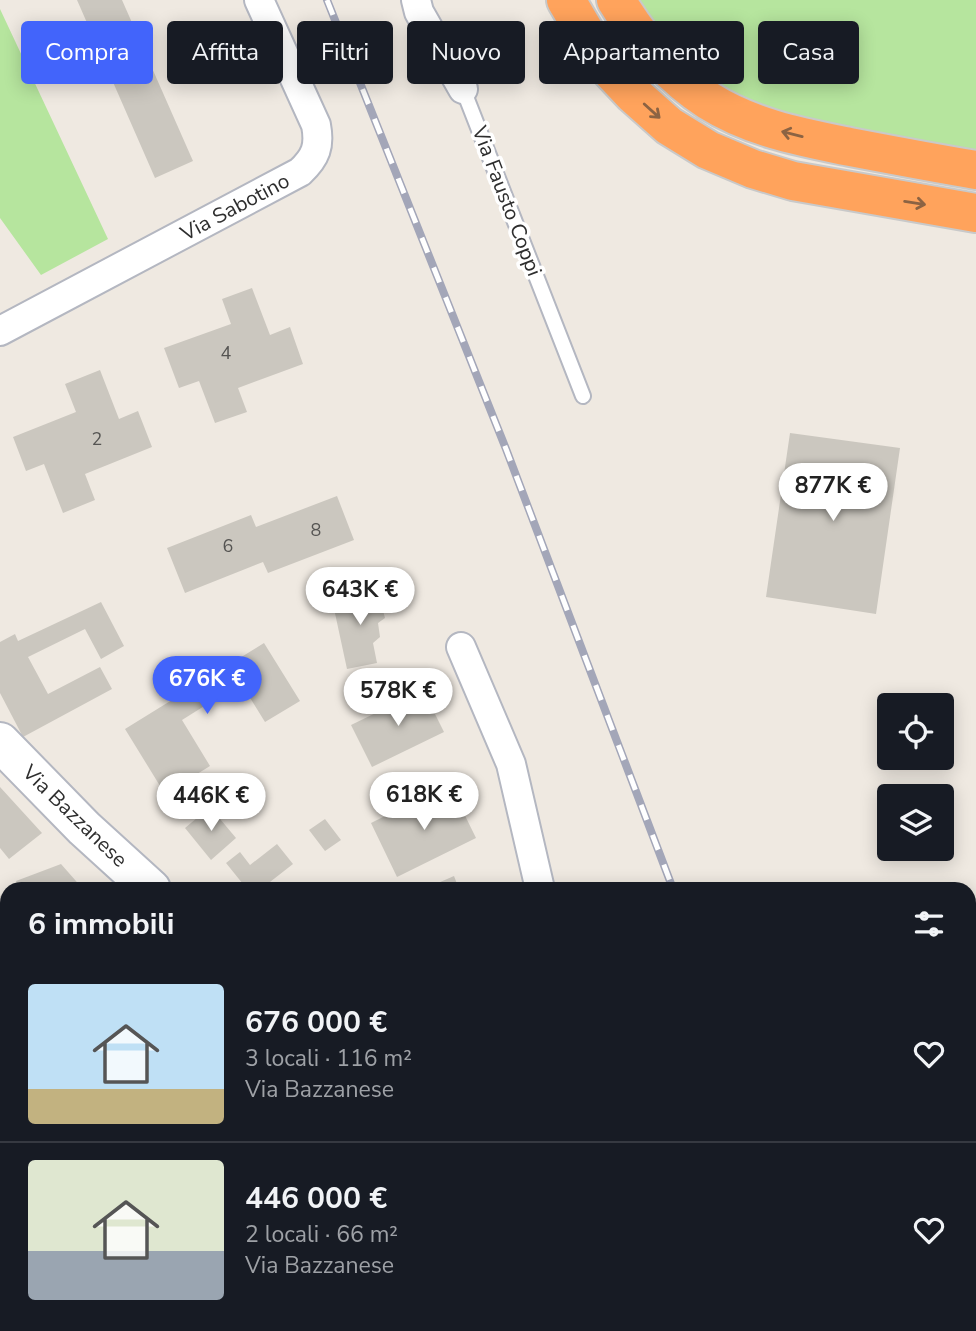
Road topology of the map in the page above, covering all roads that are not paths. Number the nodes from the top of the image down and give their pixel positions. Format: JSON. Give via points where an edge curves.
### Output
{"nodes":[{"id":1,"x":260,"y":0,"type":"edge"},
{"id":2,"x":566,"y":0,"type":"edge"},
{"id":3,"x":616,"y":0,"type":"edge"},
{"id":4,"x":414,"y":4,"type":"edge"},
{"id":5,"x":463,"y":89,"type":"joint"},
{"id":6,"x":976,"y":170,"type":"edge"},
{"id":7,"x":976,"y":213,"type":"edge"},
{"id":8,"x":0,"y":331,"type":"edge"},
{"id":9,"x":583,"y":396,"type":"dead end"},
{"id":10,"x":461,"y":647,"type":"dead end"},
{"id":11,"x":0,"y":742,"type":"edge"},
{"id":12,"x":143,"y":882,"type":"edge"},
{"id":13,"x":538,"y":882,"type":"edge"}],
"edges":[{"from":1,"to":8,"type":"street","name":"Via Sabotino","via":[[316,125],[318,146],[309,164]]},
{"from":2,"to":7,"type":"highway","one_way":true,"via":[[617,78],[669,126],[708,150],[793,181]]},
{"from":6,"to":3,"type":"highway","one_way":true,"via":[[808,138],[743,118],[709,101],[679,78],[652,52]]},
{"from":4,"to":5,"type":"street","name":"Via Fausto Coppi"},
{"from":5,"to":9,"type":"lane","name":"Via Fausto Coppi"},
{"from":10,"to":13,"type":"street","via":[[511,764]]},
{"from":11,"to":12,"type":"main road","name":"Via Bazzanese"}]}
